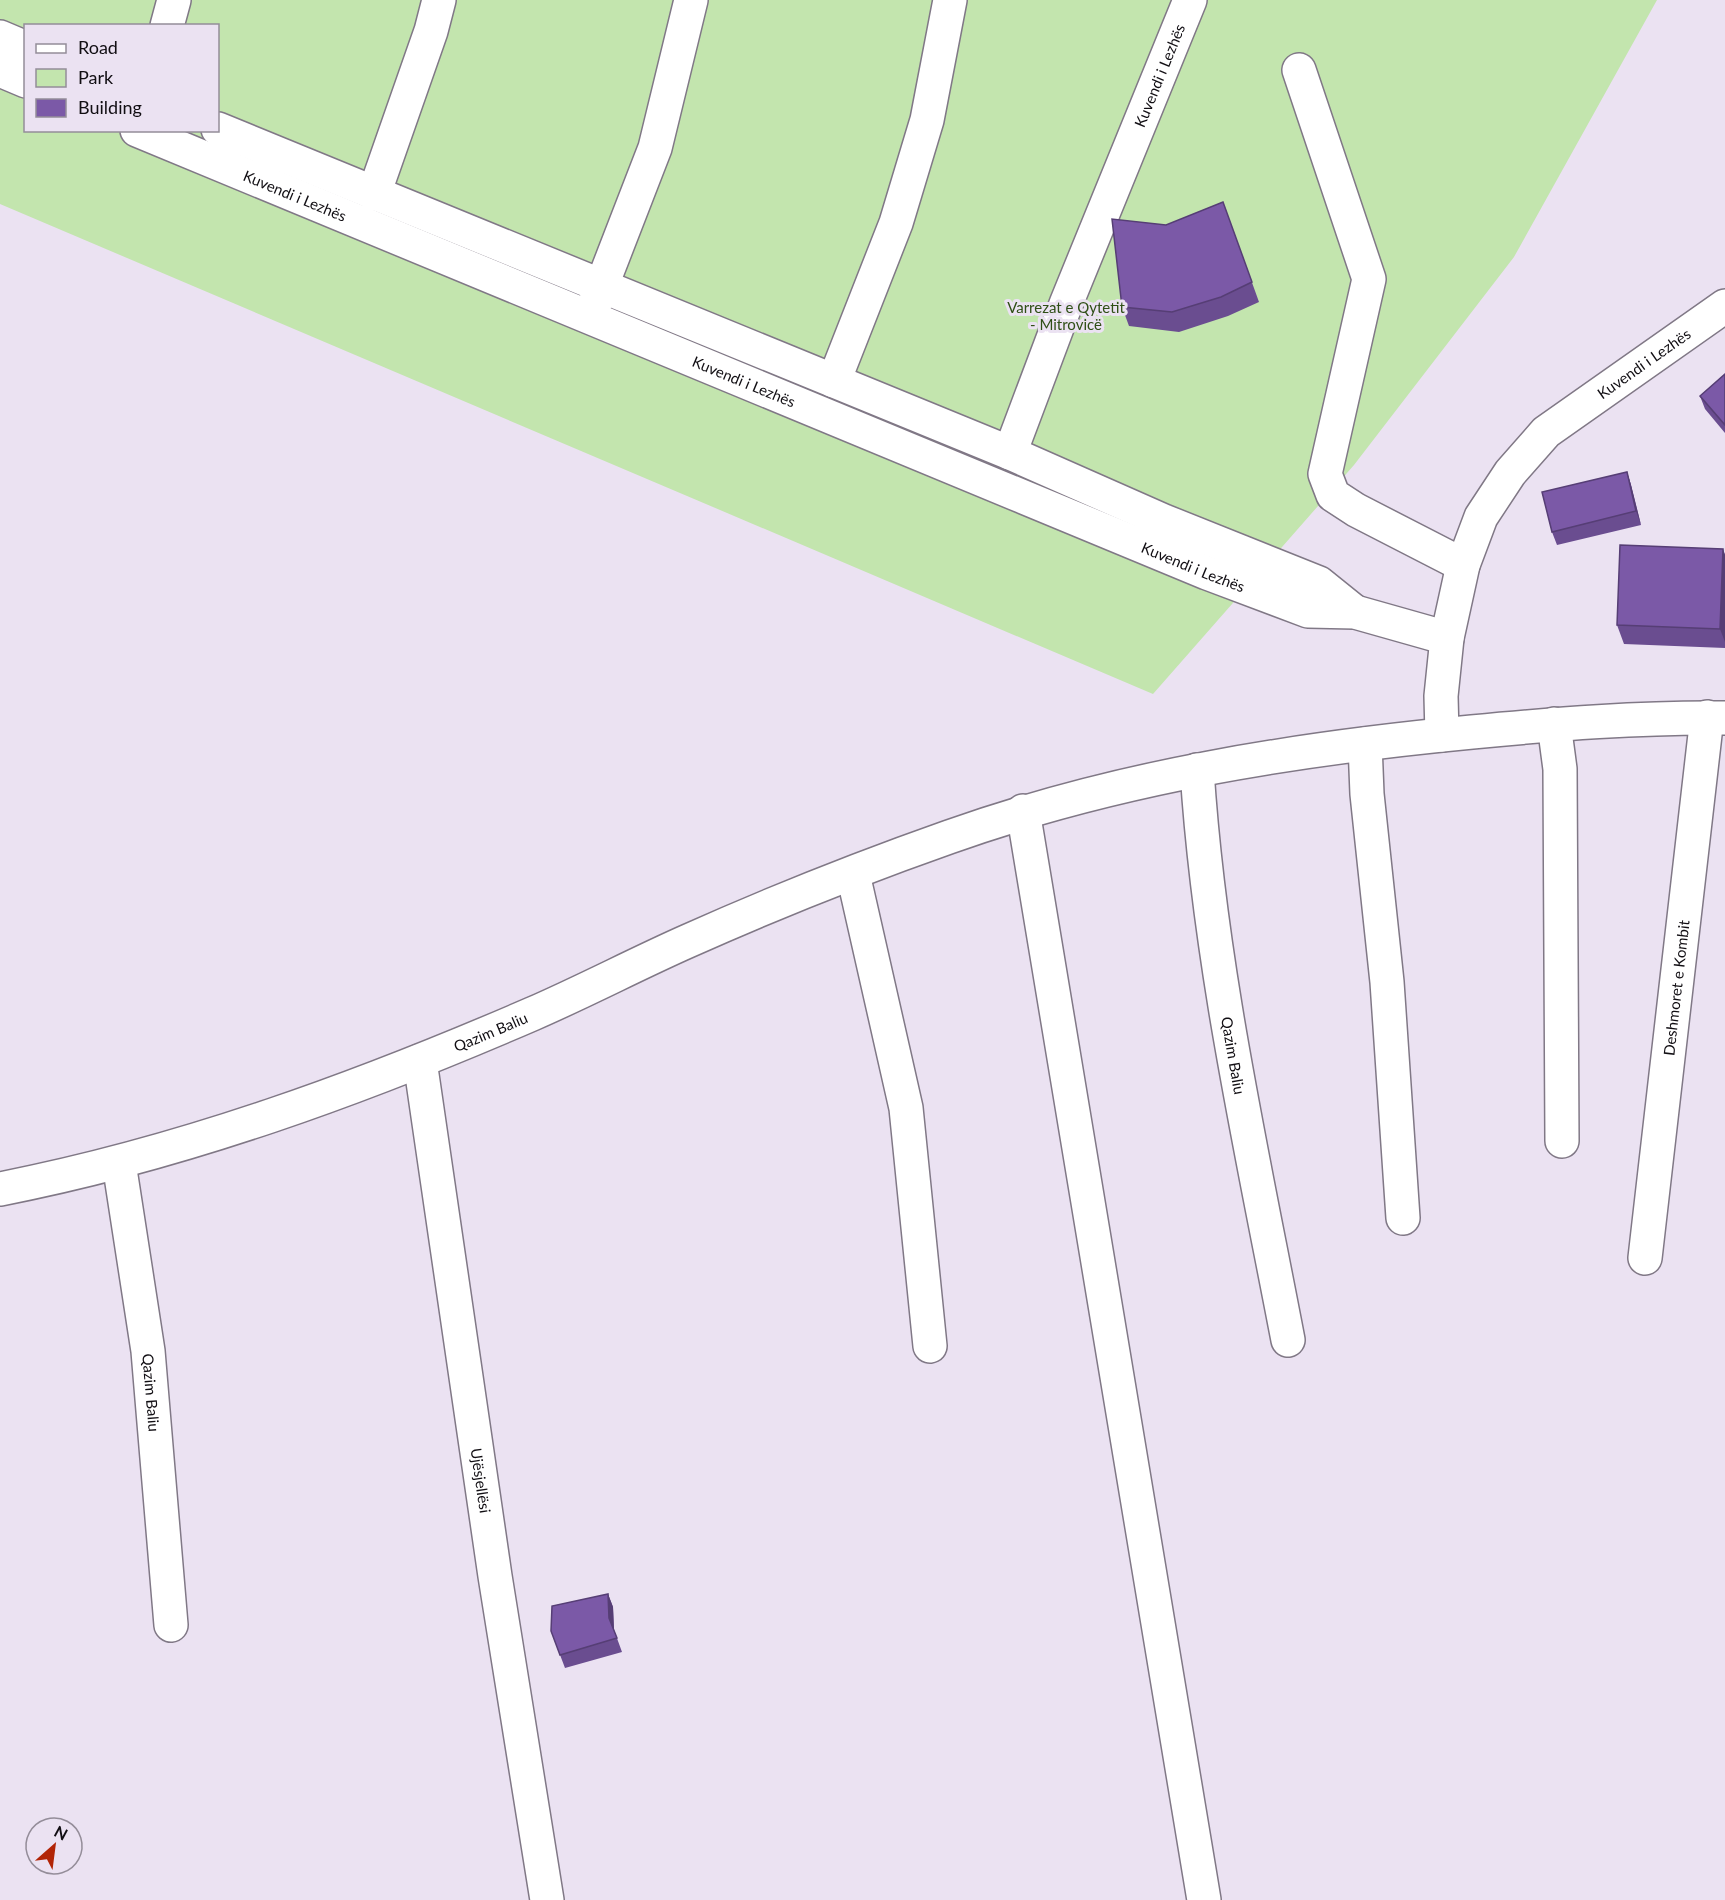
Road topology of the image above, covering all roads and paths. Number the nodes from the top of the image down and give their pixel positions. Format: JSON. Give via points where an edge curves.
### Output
{"nodes":[{"id":1,"x":174,"y":0,"type":"edge"},
{"id":2,"x":440,"y":0,"type":"edge"},
{"id":3,"x":691,"y":0,"type":"edge"},
{"id":4,"x":950,"y":0,"type":"edge"},
{"id":5,"x":1190,"y":0,"type":"edge"},
{"id":6,"x":168,"y":24,"type":"edge"},
{"id":7,"x":0,"y":37,"type":"edge"},
{"id":8,"x":24,"y":47,"type":"edge"},
{"id":9,"x":0,"y":70,"type":"edge"},
{"id":10,"x":1299,"y":70,"type":"dead end"},
{"id":11,"x":24,"y":80,"type":"edge"},
{"id":12,"x":219,"y":129,"type":"edge"},
{"id":13,"x":142,"y":132,"type":"edge"},
{"id":14,"x":374,"y":194,"type":"junction"},
{"id":15,"x":602,"y":285,"type":"junction"},
{"id":16,"x":1725,"y":306,"type":"edge"},
{"id":17,"x":589,"y":318,"type":"junction"},
{"id":18,"x":834,"y":381,"type":"junction"},
{"id":19,"x":1010,"y":453,"type":"junction"},
{"id":20,"x":1463,"y":565,"type":"junction"},
{"id":21,"x":1354,"y":612,"type":"junction"},
{"id":22,"x":1446,"y":638,"type":"junction"},
{"id":23,"x":1716,"y":718,"type":"edge"},
{"id":24,"x":1554,"y":724,"type":"junction"},
{"id":25,"x":1442,"y":735,"type":"junction"},
{"id":26,"x":1365,"y":744,"type":"junction"},
{"id":27,"x":1312,"y":751,"type":"joint"},
{"id":28,"x":1197,"y":770,"type":"junction"},
{"id":29,"x":1023,"y":811,"type":"junction"},
{"id":30,"x":853,"y":874,"type":"junction"},
{"id":31,"x":420,"y":1061,"type":"junction"},
{"id":32,"x":1562,"y":1141,"type":"dead end"},
{"id":33,"x":119,"y":1163,"type":"junction"},
{"id":34,"x":0,"y":1190,"type":"edge"},
{"id":35,"x":1402,"y":1218,"type":"dead end"},
{"id":36,"x":1645,"y":1258,"type":"dead end"},
{"id":37,"x":1288,"y":1340,"type":"dead end"},
{"id":38,"x":930,"y":1346,"type":"dead end"},
{"id":39,"x":171,"y":1625,"type":"dead end"},
{"id":40,"x":547,"y":1900,"type":"edge"},
{"id":41,"x":1204,"y":1900,"type":"edge"}],
"edges":[{"from":1,"to":6,"type":"street"},
{"from":2,"to":14,"type":"street"},
{"from":3,"to":15,"type":"street","via":[[656,148]]},
{"from":4,"to":18,"type":"street","via":[[927,120],[896,223]]},
{"from":5,"to":19,"type":"street","name":"Kuvendi i Lezhës"},
{"from":7,"to":8,"type":"street"},
{"from":9,"to":11,"type":"street"},
{"from":10,"to":20,"type":"street","via":[[1369,279],[1325,474],[1333,495]]},
{"from":12,"to":14,"type":"street","name":"Kuvendi i Lezhës"},
{"from":13,"to":17,"type":"street","name":"Kuvendi i Lezhës"},
{"from":14,"to":15,"type":"street","name":"Kuvendi i Lezhës"},
{"from":15,"to":17,"type":"street"},
{"from":15,"to":18,"type":"street","name":"Kuvendi i Lezhës"},
{"from":16,"to":20,"type":"street","name":"Kuvendi i Lezhës","via":[[1546,432],[1510,473],[1481,518]]},
{"from":17,"to":21,"type":"street","name":"Kuvendi i Lezhës","via":[[1217,577],[1308,611]]},
{"from":18,"to":19,"type":"street","name":"Kuvendi i Lezhës"},
{"from":19,"to":21,"type":"street","name":"Kuvendi i Lezhës","via":[[1319,584]]},
{"from":20,"to":22,"type":"street","name":"Kuvendi i Lezhës"},
{"from":21,"to":22,"type":"street","name":"Kuvendi i Lezhës"},
{"from":22,"to":25,"type":"street","name":"Kuvendi i Lezhës"},
{"from":23,"to":24,"type":"street","name":"Deshmoret e Kombit"},
{"from":23,"to":36,"type":"street","name":"Deshmoret e Kombit"},
{"from":24,"to":25,"type":"street","name":"Deshmoret e Kombit"},
{"from":24,"to":32,"type":"street","via":[[1560,769]]},
{"from":25,"to":26,"type":"street","name":"Deshmoret e Kombit"},
{"from":26,"to":27,"type":"street","name":"Deshmoret e Kombit"},
{"from":26,"to":35,"type":"street","via":[[1388,982]]},
{"from":27,"to":28,"type":"street","name":"Qazim Baliu"},
{"from":28,"to":29,"type":"street","name":"Qazim Baliu"},
{"from":28,"to":37,"type":"street","name":"Qazim Baliu","via":[[1212,909]]},
{"from":29,"to":30,"type":"street","name":"Qazim Baliu"},
{"from":29,"to":41,"type":"street"},
{"from":30,"to":31,"type":"street","name":"Qazim Baliu","via":[[690,940]]},
{"from":30,"to":38,"type":"street","via":[[906,1108]]},
{"from":31,"to":33,"type":"street","name":"Qazim Baliu","via":[[232,1129]]},
{"from":31,"to":40,"type":"street","name":"Ujësjellësi"},
{"from":33,"to":34,"type":"street","name":"Qazim Baliu"},
{"from":33,"to":39,"type":"street","name":"Qazim Baliu","via":[[148,1351]]}]}
